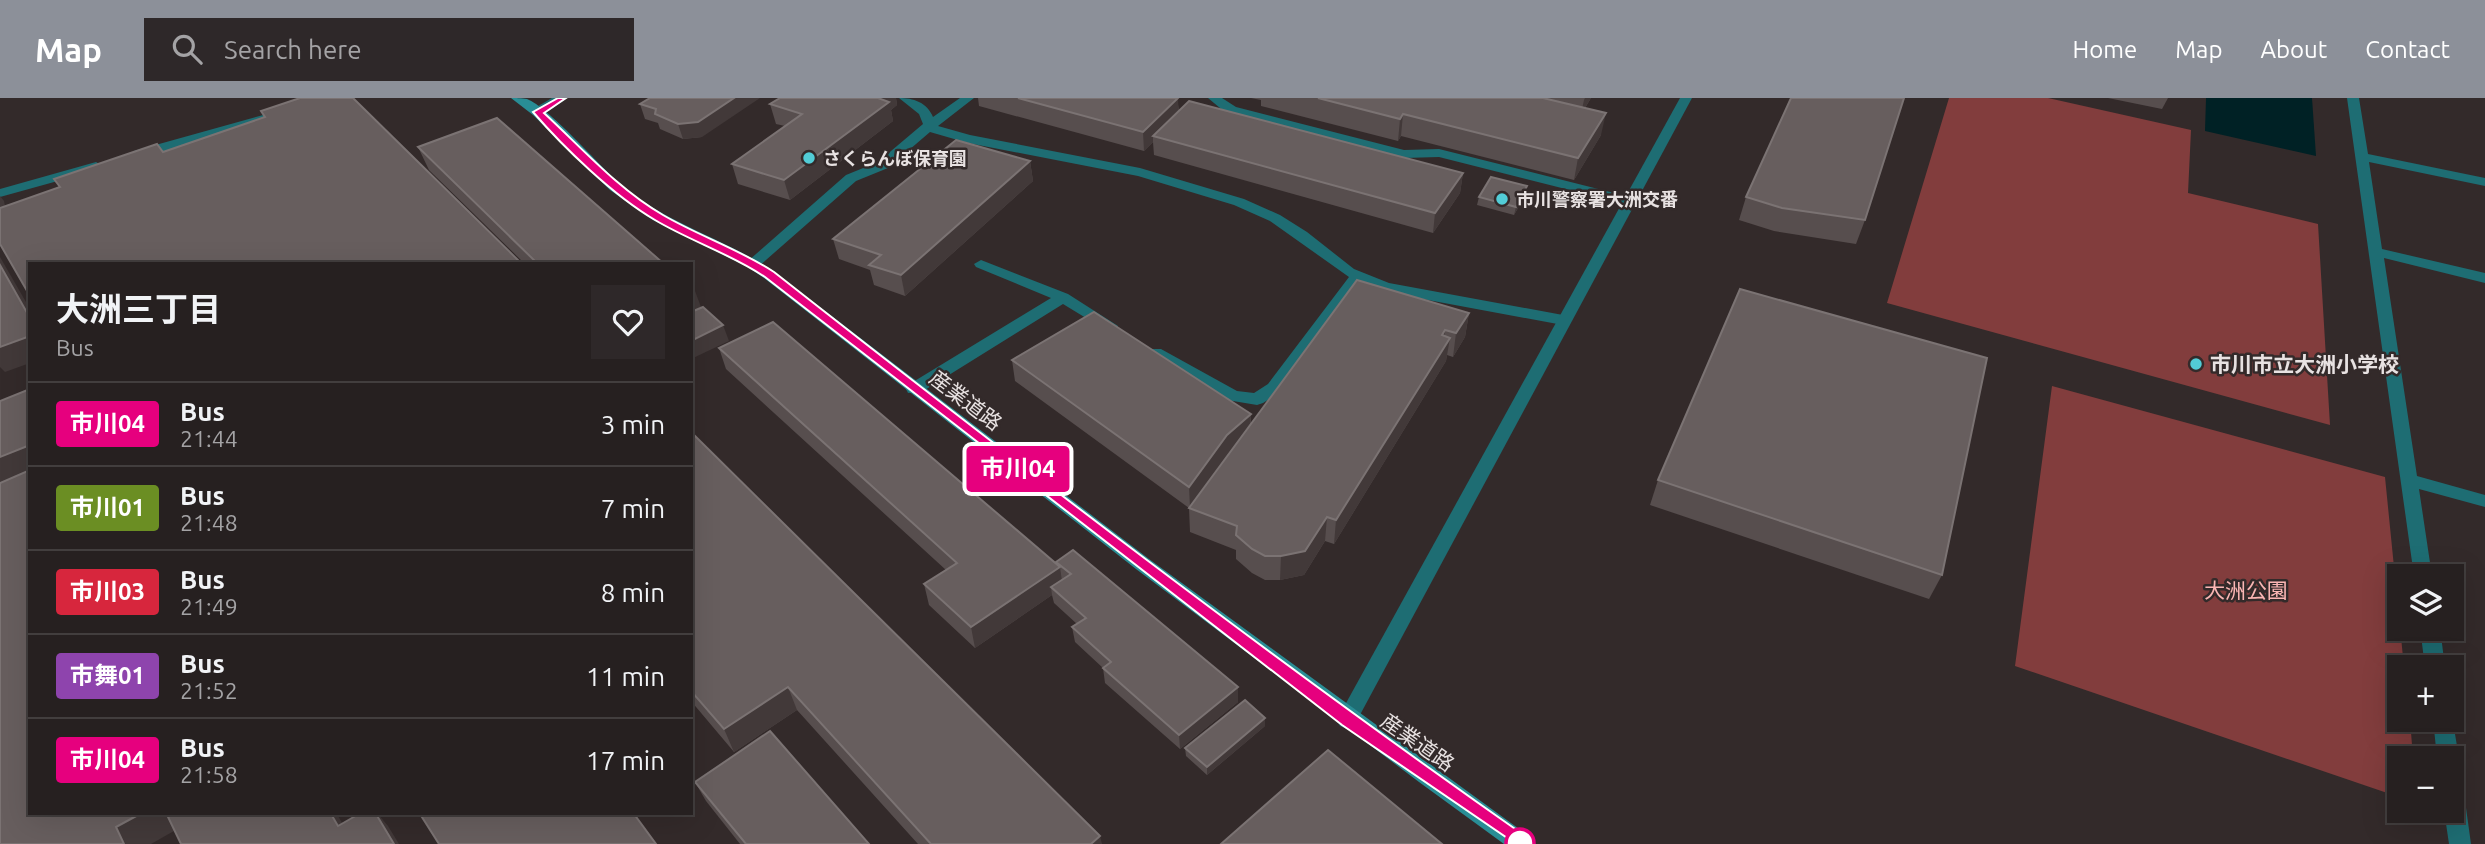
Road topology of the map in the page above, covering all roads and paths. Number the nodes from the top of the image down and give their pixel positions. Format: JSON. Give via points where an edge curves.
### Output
{"nodes":[{"id":1,"x":517,"y":98,"type":"edge"},
{"id":2,"x":561,"y":98,"type":"edge"},
{"id":3,"x":905,"y":98,"type":"edge"},
{"id":4,"x":968,"y":98,"type":"edge"},
{"id":5,"x":1214,"y":98,"type":"edge"},
{"id":6,"x":1686,"y":98,"type":"edge"},
{"id":7,"x":2353,"y":98,"type":"edge"},
{"id":8,"x":538,"y":112,"type":"junction"},
{"id":9,"x":285,"y":113,"type":"edge"},
{"id":10,"x":931,"y":128,"type":"junction"},
{"id":11,"x":2362,"y":157,"type":"junction"},
{"id":12,"x":2485,"y":183,"type":"edge"},
{"id":13,"x":0,"y":193,"type":"edge"},
{"id":14,"x":1629,"y":201,"type":"junction"},
{"id":15,"x":2376,"y":252,"type":"junction"},
{"id":16,"x":753,"y":264,"type":"junction"},
{"id":17,"x":981,"y":264,"type":"dead end"},
{"id":18,"x":1358,"y":276,"type":"junction"},
{"id":19,"x":2485,"y":278,"type":"edge"},
{"id":20,"x":1063,"y":297,"type":"junction"},
{"id":21,"x":1563,"y":320,"type":"junction"},
{"id":22,"x":1120,"y":332,"type":"edge"},
{"id":23,"x":1143,"y":346,"type":"edge"},
{"id":24,"x":914,"y":389,"type":"junction"},
{"id":25,"x":2410,"y":480,"type":"junction"},
{"id":26,"x":2485,"y":501,"type":"edge"},
{"id":27,"x":2421,"y":564,"type":"edge"},
{"id":28,"x":1347,"y":720,"type":"junction"},
{"id":29,"x":2457,"y":823,"type":"edge"},
{"id":30,"x":1522,"y":844,"type":"edge"},
{"id":31,"x":2460,"y":844,"type":"edge"}],
"edges":[{"from":1,"to":8,"type":"main road","name":"産業道路"},
{"from":2,"to":8,"type":"street"},
{"from":3,"to":10,"type":"street","via":[[925,111]]},
{"from":4,"to":10,"type":"street"},
{"from":5,"to":14,"type":"street","via":[[1231,110],[1391,151],[1439,153]]},
{"from":6,"to":14,"type":"street"},
{"from":7,"to":11,"type":"street"},
{"from":8,"to":16,"type":"main road","name":"産業道路","via":[[615,187],[658,217]]},
{"from":9,"to":13,"type":"street"},
{"from":10,"to":16,"type":"street","via":[[883,165],[850,178]]},
{"from":10,"to":18,"type":"street","via":[[1140,172],[1239,202],[1275,218]]},
{"from":11,"to":12,"type":"street"},
{"from":11,"to":15,"type":"street"},
{"from":14,"to":21,"type":"street"},
{"from":15,"to":19,"type":"street"},
{"from":15,"to":25,"type":"street"},
{"from":16,"to":24,"type":"main road","name":"産業道路"},
{"from":17,"to":20,"type":"street"},
{"from":18,"to":21,"type":"street","via":[[1385,287]]},
{"from":18,"to":23,"type":"street","via":[[1274,388],[1257,399],[1233,396]]},
{"from":20,"to":22,"type":"street"},
{"from":20,"to":24,"type":"street"},
{"from":21,"to":28,"type":"street"},
{"from":24,"to":28,"type":"main road","name":"産業道路"},
{"from":25,"to":26,"type":"street"},
{"from":25,"to":27,"type":"street"},
{"from":28,"to":30,"type":"main road","name":"産業道路"},
{"from":29,"to":31,"type":"street"}]}
